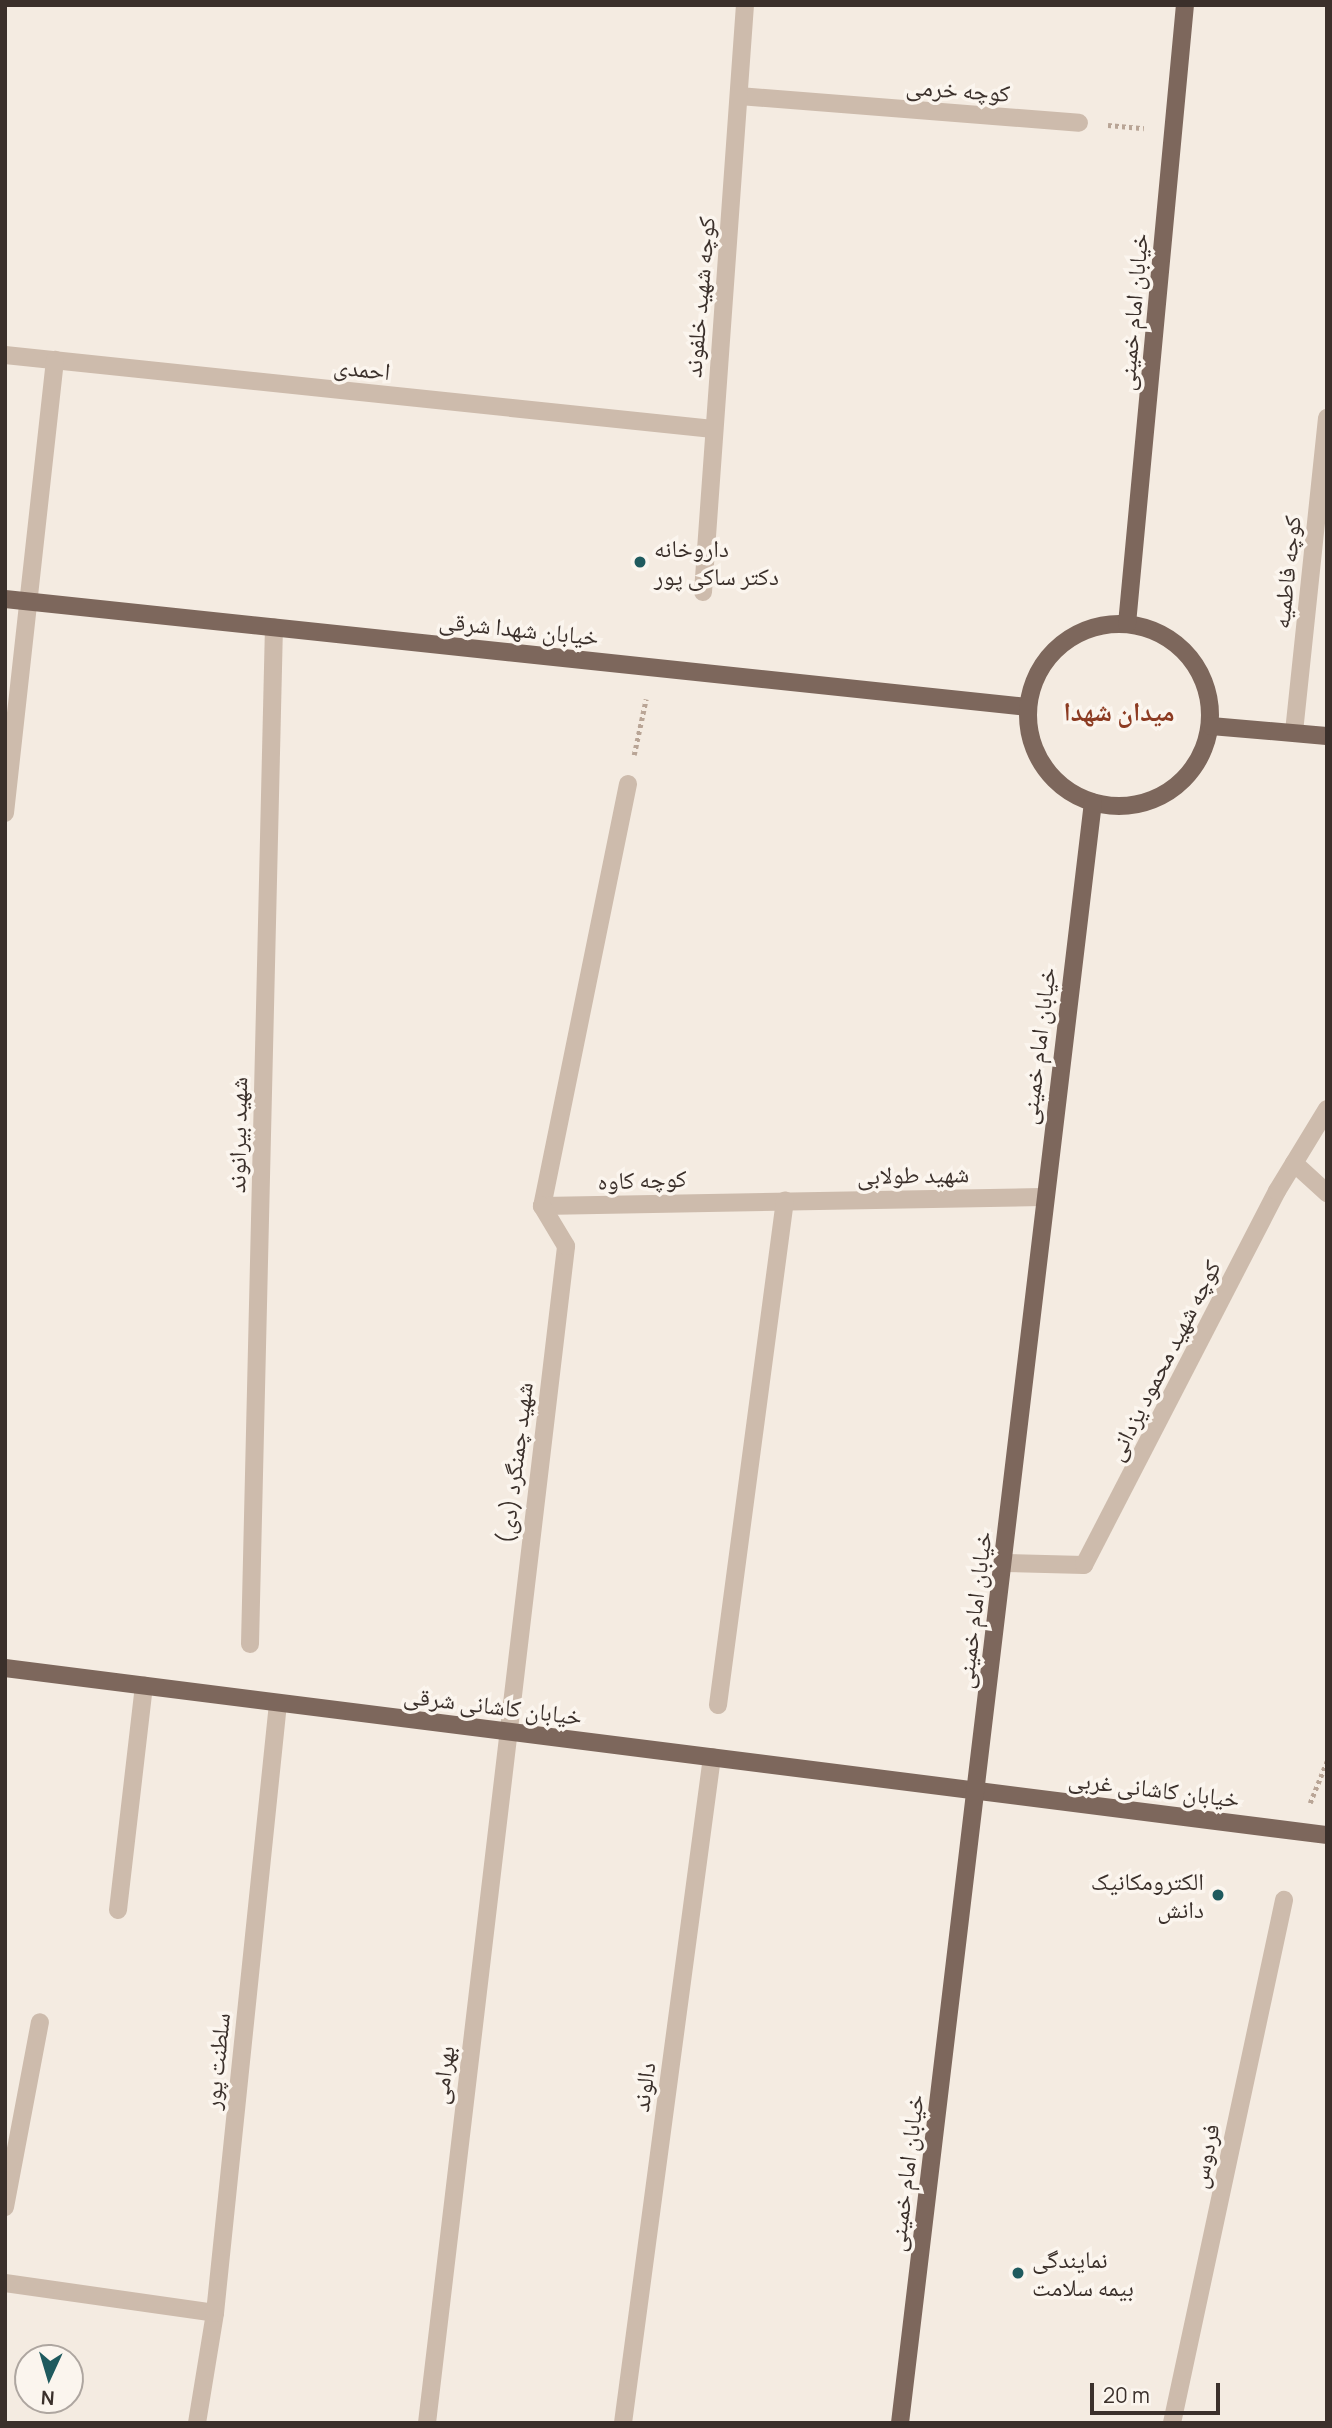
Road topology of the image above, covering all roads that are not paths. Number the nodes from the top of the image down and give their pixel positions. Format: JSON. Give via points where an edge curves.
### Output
{"nodes":[{"id":1,"x":745,"y":5,"type":"edge"},
{"id":2,"x":1185,"y":5,"type":"edge"},
{"id":3,"x":739,"y":96,"type":"junction"},
{"id":4,"x":1079,"y":123,"type":"road end"},
{"id":5,"x":5,"y":355,"type":"edge"},
{"id":6,"x":55,"y":360,"type":"junction"},
{"id":7,"x":1327,"y":418,"type":"edge"},
{"id":8,"x":713,"y":429,"type":"junction"},
{"id":9,"x":703,"y":592,"type":"dead end"},
{"id":10,"x":5,"y":599,"type":"edge"},
{"id":11,"x":33,"y":602,"type":"junction"},
{"id":12,"x":1127,"y":624,"type":"junction"},
{"id":13,"x":274,"y":627,"type":"junction"},
{"id":14,"x":1027,"y":707,"type":"junction"},
{"id":15,"x":1211,"y":726,"type":"junction"},
{"id":16,"x":1294,"y":732,"type":"junction"},
{"id":17,"x":1327,"y":736,"type":"edge"},
{"id":18,"x":628,"y":784,"type":"road end"},
{"id":19,"x":1093,"y":802,"type":"junction"},
{"id":20,"x":5,"y":813,"type":"edge"},
{"id":21,"x":1327,"y":1109,"type":"edge"},
{"id":22,"x":1294,"y":1163,"type":"junction"},
{"id":23,"x":1327,"y":1193,"type":"edge"},
{"id":24,"x":1042,"y":1197,"type":"junction"},
{"id":25,"x":785,"y":1200,"type":"junction"},
{"id":26,"x":542,"y":1206,"type":"junction"},
{"id":27,"x":1004,"y":1563,"type":"junction"},
{"id":28,"x":250,"y":1644,"type":"dead end"},
{"id":29,"x":5,"y":1668,"type":"edge"},
{"id":30,"x":144,"y":1685,"type":"junction"},
{"id":31,"x":278,"y":1703,"type":"junction"},
{"id":32,"x":718,"y":1705,"type":"dead end"},
{"id":33,"x":506,"y":1732,"type":"junction"},
{"id":34,"x":712,"y":1757,"type":"junction"},
{"id":35,"x":975,"y":1790,"type":"junction"},
{"id":36,"x":1327,"y":1835,"type":"edge"},
{"id":37,"x":1284,"y":1900,"type":"dead end"},
{"id":38,"x":118,"y":1910,"type":"dead end"},
{"id":39,"x":40,"y":2022,"type":"dead end"},
{"id":40,"x":5,"y":2207,"type":"edge"},
{"id":41,"x":5,"y":2283,"type":"edge"},
{"id":42,"x":215,"y":2313,"type":"junction"},
{"id":43,"x":197,"y":2423,"type":"edge"},
{"id":44,"x":426,"y":2423,"type":"edge"},
{"id":45,"x":623,"y":2423,"type":"edge"},
{"id":46,"x":900,"y":2423,"type":"edge"},
{"id":47,"x":1172,"y":2423,"type":"edge"}],
"edges":[{"from":1,"to":3,"type":"street","name":"کوچه شهید خلفوند"},
{"from":2,"to":12,"type":"main road","name":"خیابان امام خمینی"},
{"from":3,"to":4,"type":"street","name":"کوچه خرمی"},
{"from":3,"to":8,"type":"street","name":"کوچه شهید خلفوند"},
{"from":5,"to":6,"type":"street","name":"احمدی"},
{"from":6,"to":8,"type":"street","name":"احمدی"},
{"from":6,"to":11,"type":"street"},
{"from":7,"to":16,"type":"street","name":"کوچه فاطمیه"},
{"from":8,"to":9,"type":"street","name":"کوچه شهید خلفوند"},
{"from":10,"to":11,"type":"main road","name":"خیابان شهدا شرقی"},
{"from":11,"to":13,"type":"main road","name":"خیابان شهدا شرقی"},
{"from":11,"to":20,"type":"street"},
{"from":12,"to":14,"type":"main road","via":[[1099,625],[1050,654]]},
{"from":12,"to":15,"type":"main road","via":[[1156,631],[1199,669]]},
{"from":13,"to":14,"type":"main road","name":"خیابان شهدا شرقی"},
{"from":13,"to":28,"type":"street","name":"شهید بیرانوند"},
{"from":14,"to":19,"type":"main road","via":[[1028,732],[1051,776]]},
{"from":15,"to":16,"type":"main road"},
{"from":15,"to":19,"type":"main road","via":[[1201,757],[1182,782],[1145,801]]},
{"from":16,"to":17,"type":"main road"},
{"from":18,"to":26,"type":"street"},
{"from":19,"to":24,"type":"main road","name":"خیابان امام خمینی"},
{"from":21,"to":22,"type":"street","name":"کوچه شهید محمود یزدانی"},
{"from":22,"to":23,"type":"street"},
{"from":22,"to":27,"type":"street","name":"کوچه شهید محمود یزدانی","via":[[1084,1565]]},
{"from":24,"to":25,"type":"street","name":"شهید طولابی"},
{"from":24,"to":27,"type":"main road","name":"خیابان امام خمینی"},
{"from":25,"to":26,"type":"street","name":"کوچه کاوه"},
{"from":25,"to":32,"type":"street"},
{"from":26,"to":33,"type":"street","name":"شهید چمنگرد (دی)","via":[[566,1246]]},
{"from":27,"to":35,"type":"main road","name":"خیابان امام خمینی"},
{"from":29,"to":30,"type":"main road","name":"خیابان کاشانی شرقی"},
{"from":30,"to":31,"type":"main road","name":"خیابان کاشانی شرقی"},
{"from":30,"to":38,"type":"street"},
{"from":31,"to":33,"type":"main road","name":"خیابان کاشانی شرقی"},
{"from":31,"to":42,"type":"street","name":"سلطنت پور"},
{"from":33,"to":34,"type":"main road","name":"خیابان کاشانی شرقی"},
{"from":33,"to":44,"type":"street","name":"بهرامی"},
{"from":34,"to":35,"type":"main road","name":"خیابان کاشانی شرقی"},
{"from":34,"to":45,"type":"street","name":"دالوند"},
{"from":35,"to":36,"type":"main road","name":"خیابان کاشانی غربی"},
{"from":35,"to":46,"type":"main road","name":"خیابان امام خمینی"},
{"from":37,"to":47,"type":"street","name":"فردوس"},
{"from":39,"to":40,"type":"street"},
{"from":41,"to":42,"type":"street"},
{"from":42,"to":43,"type":"street","name":"سلطنت پور"}]}
